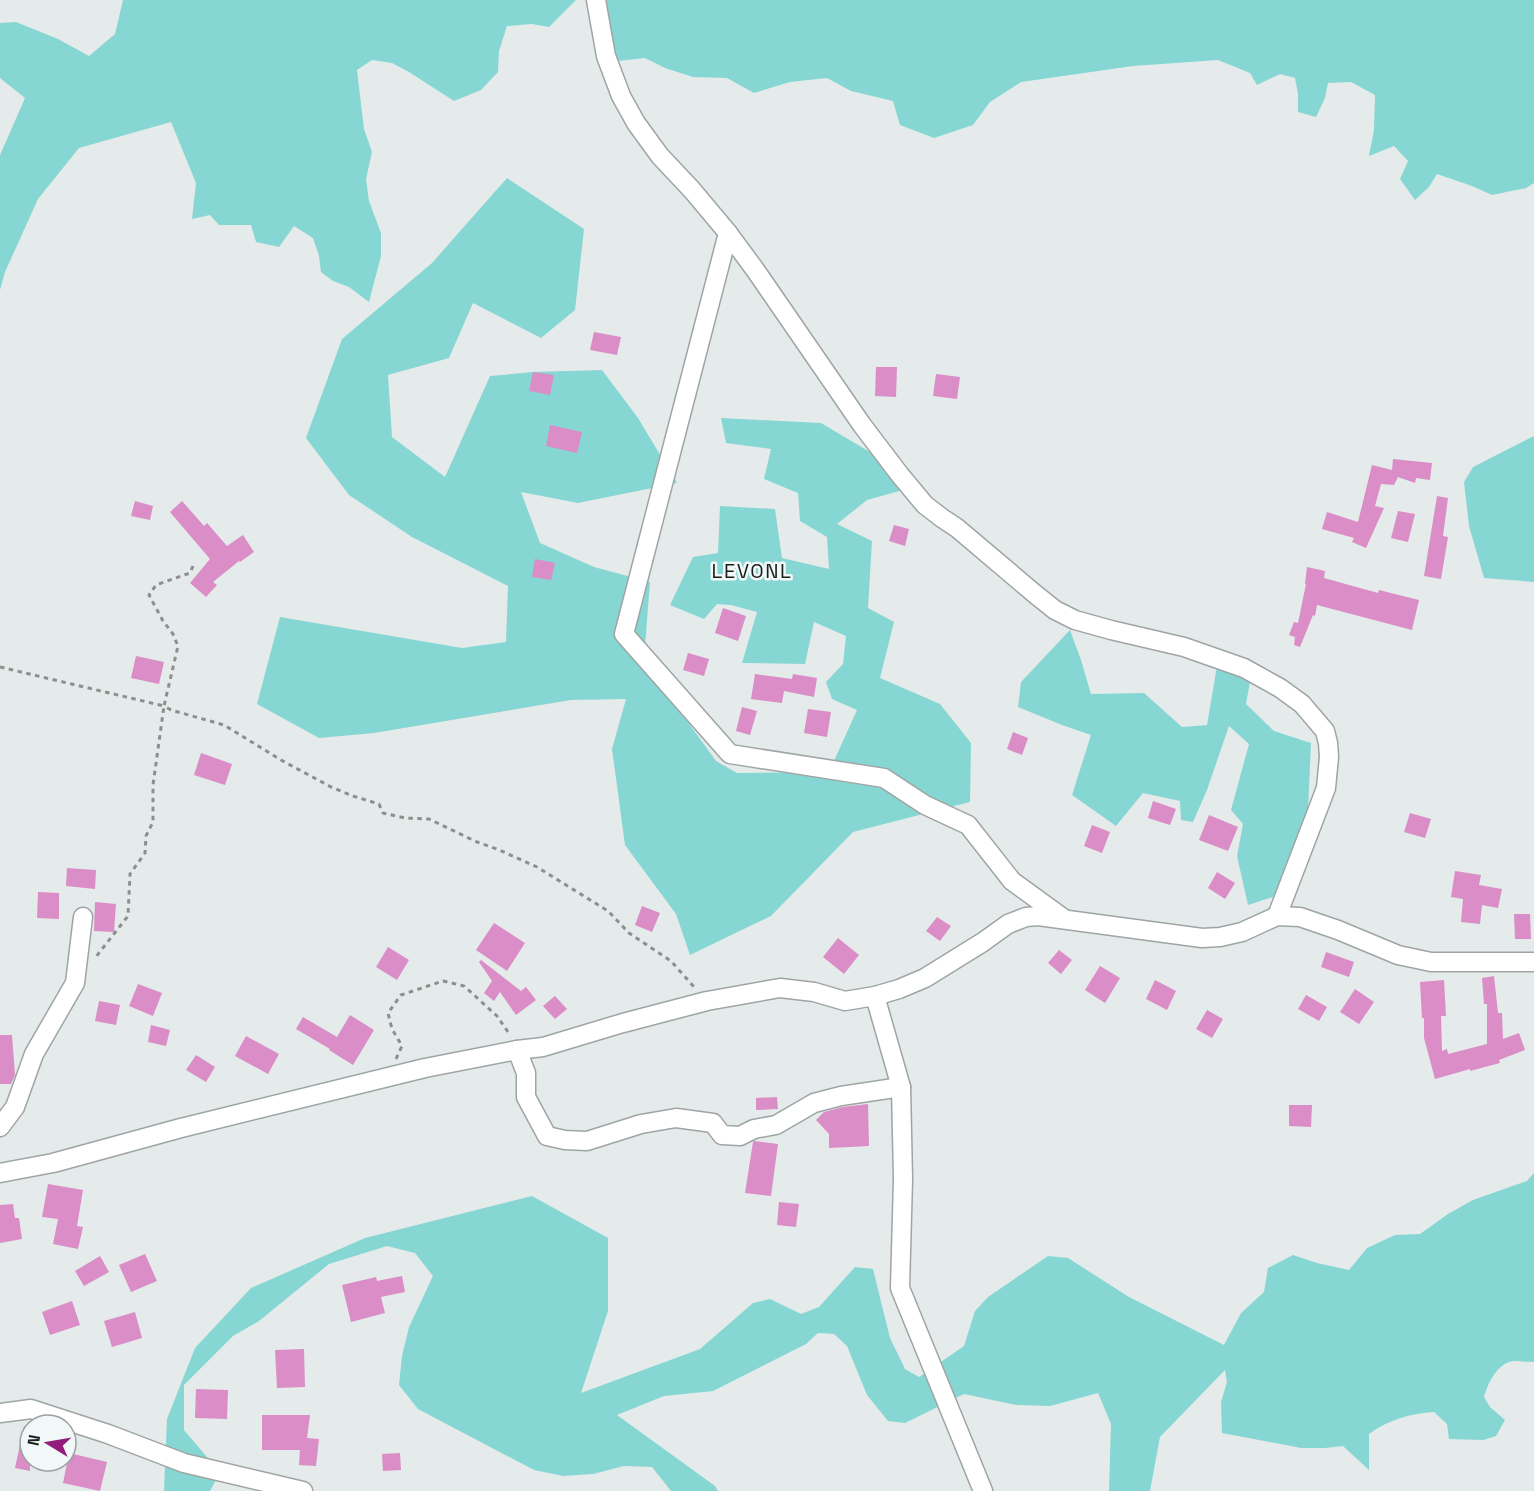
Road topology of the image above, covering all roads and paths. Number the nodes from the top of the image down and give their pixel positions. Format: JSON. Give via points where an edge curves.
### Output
{"nodes":[{"id":1,"x":596,"y":0,"type":"edge"},
{"id":2,"x":728,"y":233,"type":"junction"},
{"id":3,"x":193,"y":566,"type":"dead end"},
{"id":4,"x":0,"y":667,"type":"edge"},
{"id":5,"x":164,"y":705,"type":"junction"},
{"id":6,"x":1277,"y":916,"type":"junction"},
{"id":7,"x":83,"y":917,"type":"dead end"},
{"id":8,"x":1065,"y":920,"type":"junction"},
{"id":9,"x":95,"y":958,"type":"dead end"},
{"id":10,"x":1534,"y":962,"type":"edge"},
{"id":11,"x":875,"y":996,"type":"junction"},
{"id":12,"x":707,"y":1001,"type":"junction"},
{"id":13,"x":517,"y":1050,"type":"junction"},
{"id":14,"x":388,"y":1077,"type":"junction"},
{"id":15,"x":901,"y":1087,"type":"junction"},
{"id":16,"x":0,"y":1127,"type":"edge"},
{"id":17,"x":0,"y":1173,"type":"edge"},
{"id":18,"x":0,"y":1413,"type":"edge"},
{"id":19,"x":303,"y":1491,"type":"edge"},
{"id":20,"x":983,"y":1491,"type":"edge"}],
"edges":[{"from":1,"to":2,"type":"street","via":[[606,56],[636,123]]},
{"from":2,"to":6,"type":"street","via":[[862,425],[925,505],[1055,610],[1075,620],[1184,647],[1244,668],[1302,704],[1325,731],[1329,757],[1326,788]]},
{"from":2,"to":8,"type":"street","via":[[624,634],[730,754],[884,778],[925,805],[968,825],[1012,881]]},
{"from":3,"to":5,"type":"path","via":[[190,573],[156,585],[149,595],[178,646]]},
{"from":4,"to":5,"type":"path"},
{"from":5,"to":9,"type":"path","via":[[153,785],[153,822],[146,836],[145,854],[130,874],[128,916]]},
{"from":5,"to":12,"type":"path","via":[[224,725],[331,787],[379,804],[383,813],[429,819],[537,867],[608,911],[629,933],[671,961]]},
{"from":6,"to":8,"type":"street","via":[[1242,932],[1202,938]]},
{"from":6,"to":10,"type":"street","via":[[1316,921],[1398,955],[1431,962]]},
{"from":7,"to":16,"type":"street","via":[[75,983],[34,1054],[15,1107]]},
{"from":8,"to":11,"type":"street","via":[[1038,916],[1008,924],[925,978]]},
{"from":11,"to":12,"type":"street","via":[[845,1001],[780,988]]},
{"from":11,"to":15,"type":"street"},
{"from":12,"to":13,"type":"street","via":[[543,1047]]},
{"from":13,"to":14,"type":"street"},
{"from":13,"to":14,"type":"path","via":[[497,1016],[464,986],[443,981],[401,995],[388,1013],[402,1046]]},
{"from":13,"to":15,"type":"street","via":[[526,1073],[526,1097],[547,1136],[565,1140],[587,1141],[676,1118],[713,1123],[722,1136],[740,1136],[777,1125],[814,1103]]},
{"from":14,"to":17,"type":"street","via":[[53,1163]]},
{"from":15,"to":20,"type":"street","via":[[900,1288]]},
{"from":18,"to":19,"type":"street","via":[[32,1409],[184,1463]]}]}
